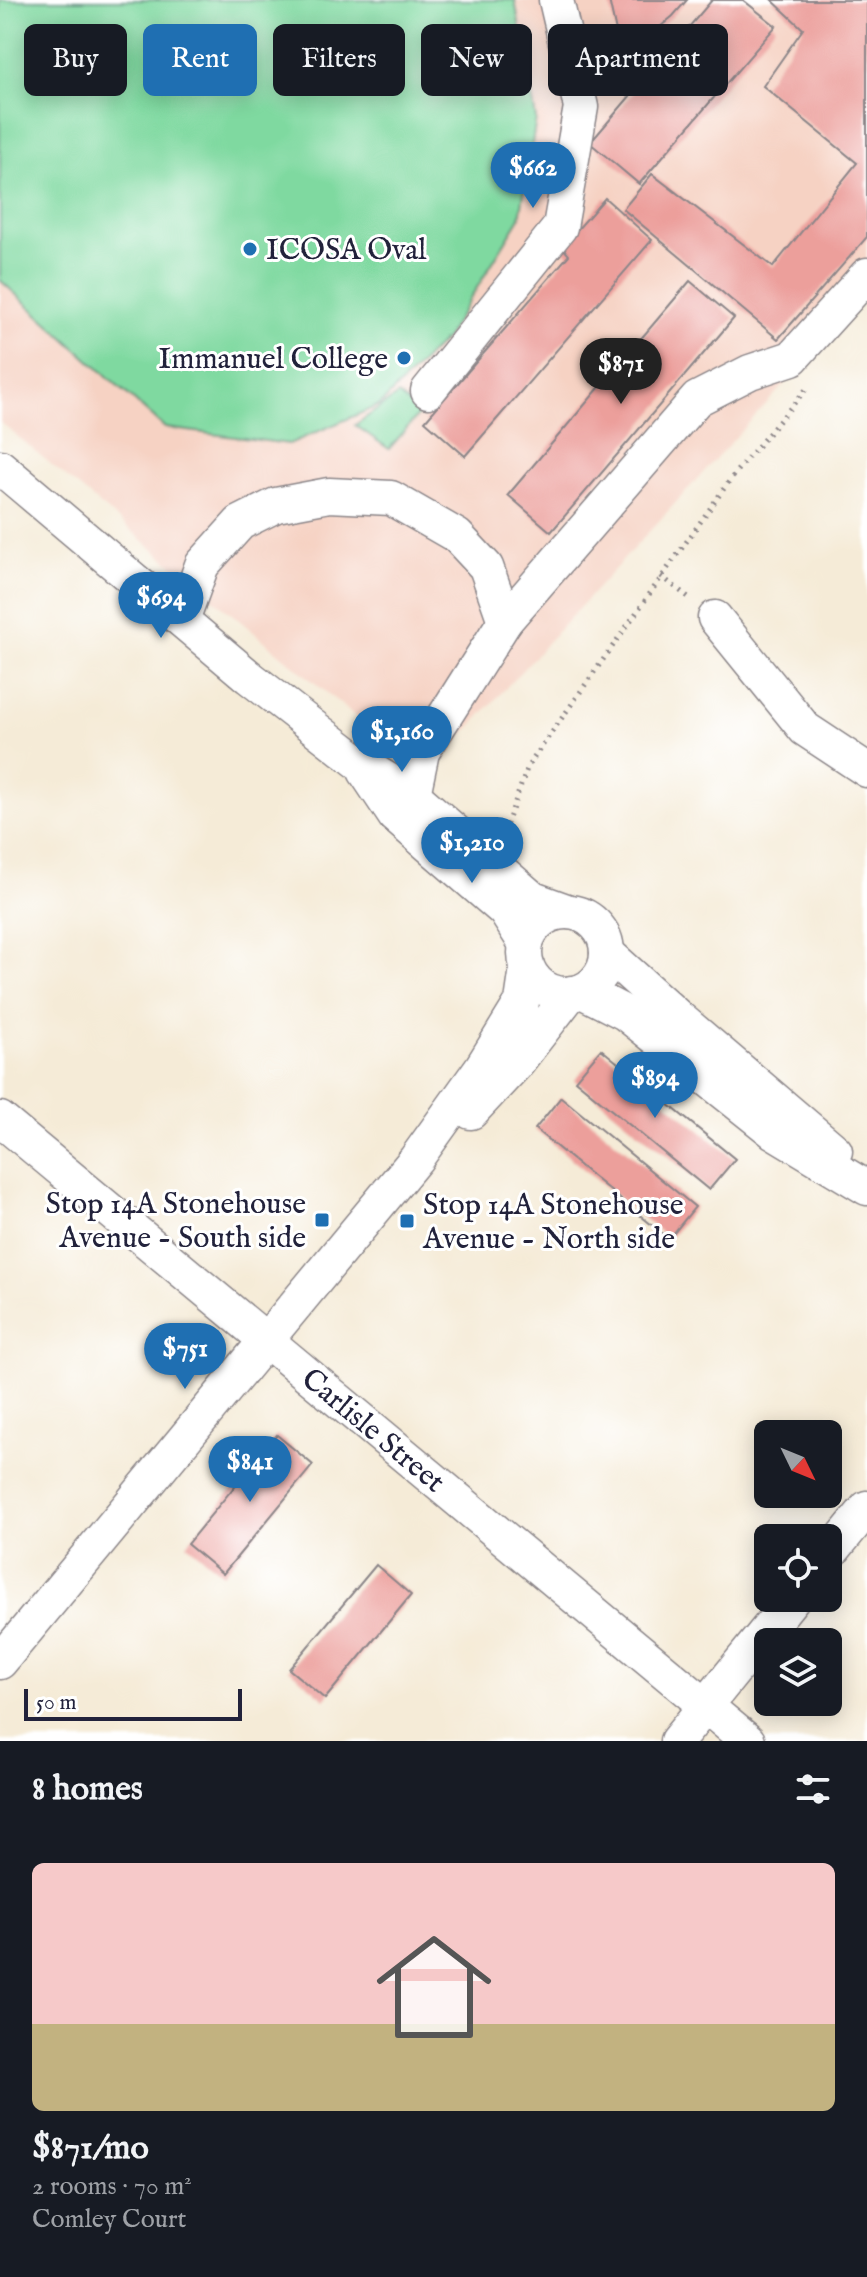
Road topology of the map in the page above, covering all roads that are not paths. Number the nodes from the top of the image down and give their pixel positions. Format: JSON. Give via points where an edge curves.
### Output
{"nodes":[{"id":1,"x":556,"y":0,"type":"edge"},
{"id":2,"x":867,"y":275,"type":"edge"},
{"id":3,"x":428,"y":391,"type":"dead end"},
{"id":4,"x":0,"y":467,"type":"edge"},
{"id":5,"x":715,"y":618,"type":"road end"},
{"id":6,"x":182,"y":620,"type":"junction"},
{"id":7,"x":505,"y":621,"type":"junction"},
{"id":8,"x":361,"y":764,"type":"junction"},
{"id":9,"x":867,"y":770,"type":"edge"},
{"id":10,"x":413,"y":795,"type":"junction"},
{"id":11,"x":569,"y":912,"type":"junction"},
{"id":12,"x":607,"y":953,"type":"junction"},
{"id":13,"x":527,"y":956,"type":"junction"},
{"id":14,"x":577,"y":992,"type":"junction"},
{"id":15,"x":0,"y":1119,"type":"edge"},
{"id":16,"x":416,"y":1159,"type":"junction"},
{"id":17,"x":865,"y":1182,"type":"edge"},
{"id":18,"x":265,"y":1339,"type":"junction"},
{"id":19,"x":867,"y":1508,"type":"edge"},
{"id":20,"x":842,"y":1539,"type":"edge"},
{"id":21,"x":782,"y":1612,"type":"edge"},
{"id":22,"x":0,"y":1662,"type":"edge"},
{"id":23,"x":705,"y":1706,"type":"junction"},
{"id":24,"x":677,"y":1741,"type":"edge"},
{"id":25,"x":748,"y":1741,"type":"edge"}],
"edges":[{"from":1,"to":3,"type":"street","via":[[581,107],[560,227]]},
{"from":2,"to":7,"type":"street","via":[[792,358],[697,399]]},
{"from":4,"to":6,"type":"street"},
{"from":5,"to":9,"type":"street","via":[[805,729]]},
{"from":6,"to":7,"type":"street","via":[[202,565],[240,523],[276,505],[329,495],[391,498],[457,536],[486,567]]},
{"from":6,"to":8,"type":"street"},
{"from":7,"to":10,"type":"street","via":[[422,752]]},
{"from":8,"to":10,"type":"street"},
{"from":8,"to":13,"type":"street","via":[[395,816],[505,911]]},
{"from":10,"to":11,"type":"street","via":[[533,899]]},
{"from":11,"to":12,"type":"street","via":[[597,925]]},
{"from":11,"to":13,"type":"street","via":[[553,913],[539,922],[529,935]]},
{"from":12,"to":14,"type":"street","via":[[600,975]]},
{"from":12,"to":17,"type":"street","via":[[829,1144]]},
{"from":13,"to":14,"type":"street","via":[[536,982],[550,991]]},
{"from":13,"to":16,"type":"street","via":[[522,1002]]},
{"from":14,"to":16,"type":"street","via":[[466,1117]]},
{"from":14,"to":17,"type":"street","via":[[625,1013],[774,1132]]},
{"from":15,"to":18,"type":"street","name":"Carlisle Street"},
{"from":16,"to":18,"type":"street"},
{"from":18,"to":22,"type":"street"},
{"from":18,"to":23,"type":"street","name":"Carlisle Street"},
{"from":19,"to":20,"type":"street"},
{"from":21,"to":23,"type":"street"},
{"from":23,"to":24,"type":"street"},
{"from":23,"to":25,"type":"street","name":"Carlisle Street"}]}
